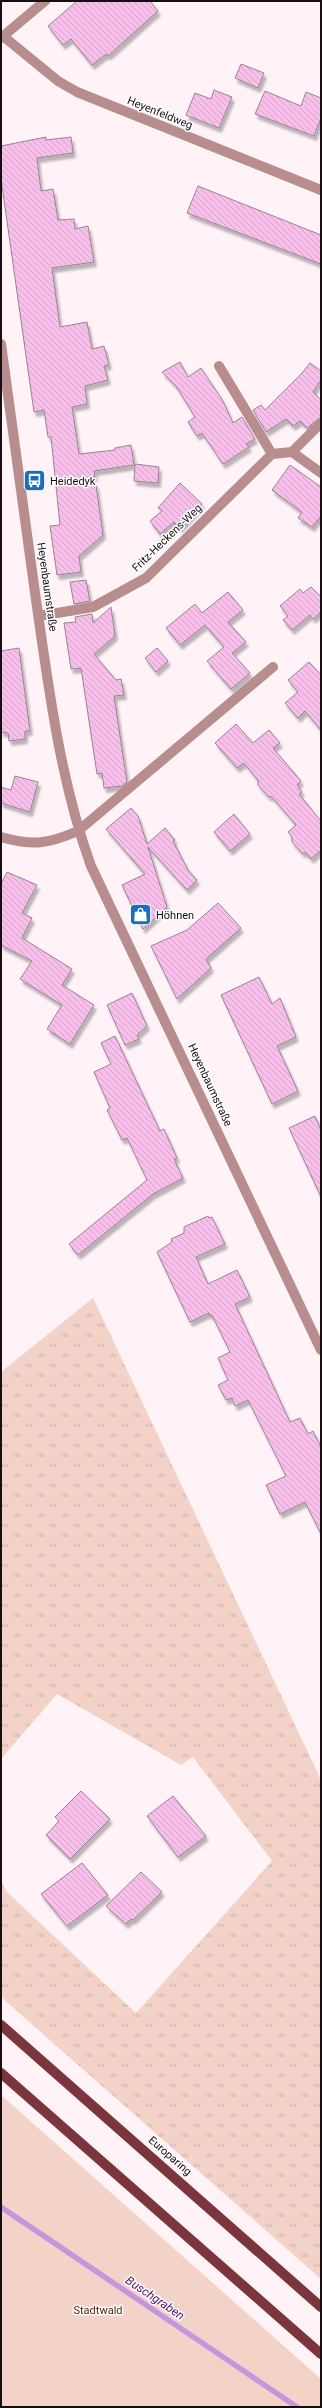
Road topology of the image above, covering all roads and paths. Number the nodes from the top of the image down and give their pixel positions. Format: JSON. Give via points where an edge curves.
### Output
{"nodes":[{"id":1,"x":45,"y":1,"type":"edge"},
{"id":2,"x":2,"y":37,"type":"edge"},
{"id":3,"x":321,"y":190,"type":"edge"},
{"id":4,"x":1,"y":344,"type":"edge"},
{"id":5,"x":219,"y":366,"type":"dead end"},
{"id":6,"x":321,"y":422,"type":"edge"},
{"id":7,"x":292,"y":452,"type":"junction"},
{"id":8,"x":272,"y":454,"type":"junction"},
{"id":9,"x":321,"y":473,"type":"edge"},
{"id":10,"x":39,"y":616,"type":"junction"},
{"id":11,"x":273,"y":668,"type":"dead end"},
{"id":12,"x":78,"y":831,"type":"junction"},
{"id":13,"x":1,"y":836,"type":"edge"},
{"id":14,"x":321,"y":1350,"type":"edge"},
{"id":15,"x":1,"y":2025,"type":"edge"},
{"id":16,"x":1,"y":2073,"type":"edge"},
{"id":17,"x":321,"y":2306,"type":"edge"},
{"id":18,"x":321,"y":2354,"type":"edge"}],
"edges":[{"from":1,"to":2,"type":"street"},
{"from":2,"to":3,"type":"street","name":"Heyenfeldweg","via":[[77,92]]},
{"from":4,"to":10,"type":"street","name":"Heyenbaumstraße"},
{"from":5,"to":8,"type":"street"},
{"from":6,"to":7,"type":"street"},
{"from":7,"to":8,"type":"street"},
{"from":7,"to":9,"type":"street"},
{"from":8,"to":10,"type":"street","name":"Fritz-Heckens-Weg","via":[[146,578],[93,607]]},
{"from":10,"to":12,"type":"street","name":"Heyenbaumstraße","via":[[66,786]]},
{"from":11,"to":12,"type":"street"},
{"from":12,"to":13,"type":"street","via":[[38,844]]},
{"from":12,"to":14,"type":"street","name":"Heyenbaumstraße","via":[[91,866]]},
{"from":15,"to":17,"type":"main road","name":"Europaring"},
{"from":16,"to":18,"type":"main road"}]}
